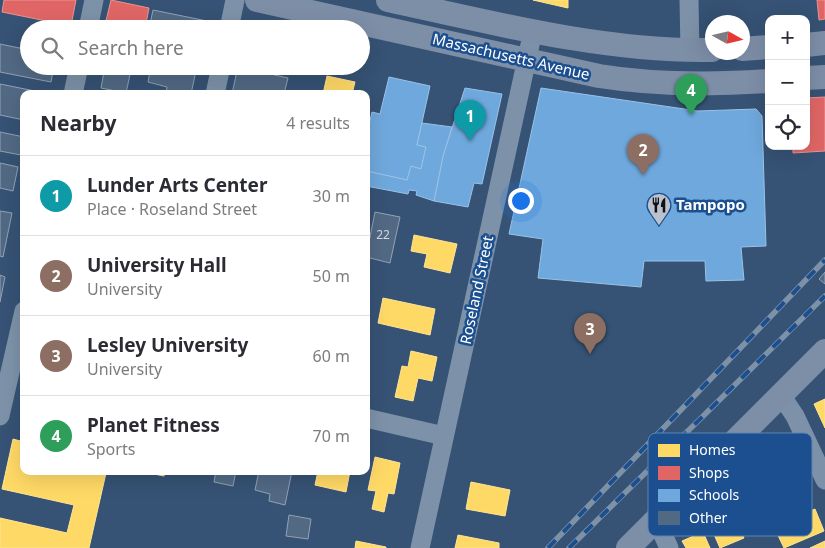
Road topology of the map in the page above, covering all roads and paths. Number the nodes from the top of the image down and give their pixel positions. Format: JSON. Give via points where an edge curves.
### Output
{"nodes":[{"id":1,"x":94,"y":0,"type":"edge"},
{"id":2,"x":235,"y":0,"type":"edge"},
{"id":3,"x":257,"y":0,"type":"edge"},
{"id":4,"x":388,"y":0,"type":"edge"},
{"id":5,"x":689,"y":0,"type":"edge"},
{"id":6,"x":451,"y":7,"type":"edge"},
{"id":7,"x":90,"y":20,"type":"edge"},
{"id":8,"x":231,"y":20,"type":"edge"},
{"id":9,"x":347,"y":20,"type":"edge"},
{"id":10,"x":370,"y":25,"type":"edge"},
{"id":11,"x":533,"y":31,"type":"junction"},
{"id":12,"x":825,"y":43,"type":"edge"},
{"id":13,"x":810,"y":45,"type":"edge"},
{"id":14,"x":765,"y":47,"type":"edge"},
{"id":15,"x":750,"y":48,"type":"edge"},
{"id":16,"x":701,"y":50,"type":"edge"},
{"id":17,"x":526,"y":60,"type":"junction"},
{"id":18,"x":77,"y":75,"type":"edge"},
{"id":19,"x":219,"y":75,"type":"edge"},
{"id":20,"x":825,"y":77,"type":"edge"},
{"id":21,"x":810,"y":78,"type":"edge"},
{"id":22,"x":765,"y":81,"type":"edge"},
{"id":23,"x":74,"y":90,"type":"edge"},
{"id":24,"x":216,"y":90,"type":"edge"},
{"id":25,"x":20,"y":323,"type":"edge"},
{"id":26,"x":14,"y":339,"type":"edge"},
{"id":27,"x":825,"y":351,"type":"edge"},
{"id":28,"x":781,"y":395,"type":"junction"},
{"id":29,"x":0,"y":416,"type":"edge"},
{"id":30,"x":370,"y":419,"type":"edge"},
{"id":31,"x":743,"y":433,"type":"edge"},
{"id":32,"x":803,"y":433,"type":"edge"},
{"id":33,"x":444,"y":436,"type":"junction"},
{"id":34,"x":812,"y":452,"type":"edge"},
{"id":35,"x":825,"y":480,"type":"edge"},
{"id":36,"x":648,"y":528,"type":"edge"},
{"id":37,"x":663,"y":536,"type":"edge"},
{"id":38,"x":420,"y":548,"type":"edge"},
{"id":39,"x":628,"y":548,"type":"edge"},
{"id":40,"x":669,"y":548,"type":"edge"}],
"edges":[{"from":1,"to":7,"type":"street"},
{"from":2,"to":8,"type":"street"},
{"from":3,"to":9,"type":"main road","name":"Massachusetts Avenue"},
{"from":4,"to":6,"type":"main road","name":"Massachusetts Avenue"},
{"from":5,"to":16,"type":"street"},
{"from":6,"to":11,"type":"main road","name":"Massachusetts Avenue"},
{"from":10,"to":17,"type":"main road","name":"Massachusetts Avenue"},
{"from":11,"to":16,"type":"main road","name":"Massachusetts Avenue","via":[[641,47]]},
{"from":11,"to":17,"type":"street","name":"Roseland Street"},
{"from":12,"to":13,"type":"main road"},
{"from":14,"to":15,"type":"main road"},
{"from":17,"to":22,"type":"main road","name":"Massachusetts Avenue","via":[[632,81],[713,84]]},
{"from":17,"to":33,"type":"street","name":"Roseland Street"},
{"from":18,"to":23,"type":"street"},
{"from":19,"to":24,"type":"street"},
{"from":20,"to":21,"type":"main road"},
{"from":25,"to":26,"type":"street"},
{"from":26,"to":29,"type":"street"},
{"from":27,"to":28,"type":"main road"},
{"from":28,"to":31,"type":"main road"},
{"from":28,"to":32,"type":"street"},
{"from":30,"to":33,"type":"street"},
{"from":33,"to":38,"type":"street","name":"Roseland Street"},
{"from":34,"to":35,"type":"street"},
{"from":36,"to":39,"type":"main road"},
{"from":37,"to":40,"type":"street"}]}
